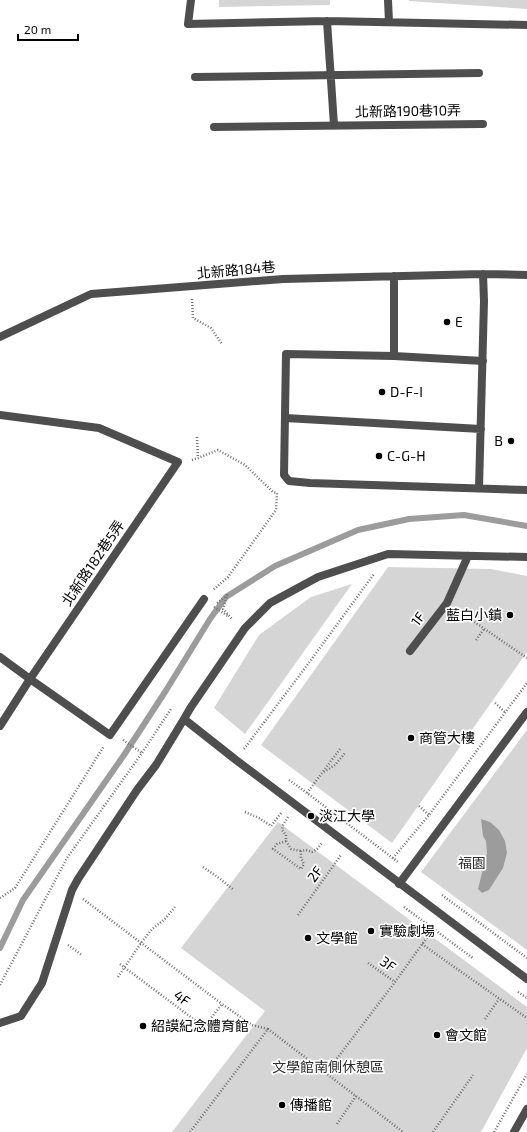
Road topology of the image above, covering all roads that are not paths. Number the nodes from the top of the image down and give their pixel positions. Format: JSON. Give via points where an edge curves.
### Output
{"nodes":[{"id":1,"x":191,"y":0,"type":"edge"},
{"id":2,"x":388,"y":0,"type":"edge"},
{"id":3,"x":327,"y":21,"type":"junction"},
{"id":4,"x":389,"y":22,"type":"junction"},
{"id":5,"x":527,"y":25,"type":"edge"},
{"id":6,"x":479,"y":73,"type":"dead end"},
{"id":7,"x":331,"y":76,"type":"junction"},
{"id":8,"x":195,"y":77,"type":"dead end"},
{"id":9,"x":483,"y":124,"type":"dead end"},
{"id":10,"x":334,"y":125,"type":"junction"},
{"id":11,"x":214,"y":127,"type":"dead end"},
{"id":12,"x":483,"y":274,"type":"junction"},
{"id":13,"x":527,"y":275,"type":"edge"},
{"id":14,"x":394,"y":276,"type":"junction"},
{"id":15,"x":0,"y":337,"type":"edge"},
{"id":16,"x":394,"y":356,"type":"junction"},
{"id":17,"x":483,"y":361,"type":"junction"},
{"id":18,"x":0,"y":415,"type":"edge"},
{"id":19,"x":285,"y":418,"type":"junction"},
{"id":20,"x":481,"y":428,"type":"junction"},
{"id":21,"x":479,"y":488,"type":"junction"},
{"id":22,"x":527,"y":490,"type":"edge"},
{"id":23,"x":468,"y":556,"type":"junction"},
{"id":24,"x":527,"y":556,"type":"edge"},
{"id":25,"x":204,"y":599,"type":"road end"},
{"id":26,"x":410,"y":651,"type":"dead end"},
{"id":27,"x":0,"y":657,"type":"edge"},
{"id":28,"x":30,"y":679,"type":"junction"},
{"id":29,"x":527,"y":712,"type":"edge"},
{"id":30,"x":184,"y":719,"type":"junction"},
{"id":31,"x":0,"y":726,"type":"edge"},
{"id":32,"x":399,"y":884,"type":"junction"},
{"id":33,"x":527,"y":979,"type":"edge"},
{"id":34,"x":0,"y":1024,"type":"edge"},
{"id":35,"x":527,"y":1109,"type":"edge"},
{"id":36,"x":514,"y":1132,"type":"edge"}],
"edges":[{"from":1,"to":3,"type":"street","via":[[188,24]]},
{"from":2,"to":4,"type":"street"},
{"from":3,"to":4,"type":"street"},
{"from":3,"to":7,"type":"street"},
{"from":4,"to":5,"type":"street"},
{"from":6,"to":7,"type":"street"},
{"from":7,"to":8,"type":"street"},
{"from":7,"to":10,"type":"street"},
{"from":9,"to":10,"type":"street","name":"北新路190巷10弄"},
{"from":10,"to":11,"type":"street","name":"北新路190巷10弄"},
{"from":12,"to":13,"type":"street","name":"北新路184巷"},
{"from":12,"to":14,"type":"street","name":"北新路184巷"},
{"from":12,"to":17,"type":"street"},
{"from":14,"to":15,"type":"street","name":"北新路184巷","via":[[283,279],[91,294]]},
{"from":14,"to":16,"type":"street"},
{"from":16,"to":17,"type":"street"},
{"from":16,"to":19,"type":"street","via":[[286,354]]},
{"from":17,"to":20,"type":"street"},
{"from":18,"to":28,"type":"street","name":"北新路182巷5弄","via":[[99,428],[178,462]]},
{"from":19,"to":20,"type":"street"},
{"from":19,"to":21,"type":"street","via":[[284,475],[289,481]]},
{"from":20,"to":21,"type":"street"},
{"from":21,"to":22,"type":"street"},
{"from":23,"to":24,"type":"street"},
{"from":23,"to":26,"type":"street","name":"1F","via":[[447,603]]},
{"from":23,"to":30,"type":"street","via":[[388,554],[318,577],[270,603],[245,628]]},
{"from":25,"to":28,"type":"street","via":[[110,735]]},
{"from":27,"to":28,"type":"street"},
{"from":28,"to":31,"type":"street","name":"北新路182巷5弄"},
{"from":29,"to":32,"type":"street"},
{"from":30,"to":32,"type":"street"},
{"from":30,"to":34,"type":"street","via":[[72,890],[42,983],[20,1016]]},
{"from":32,"to":33,"type":"street"},
{"from":35,"to":36,"type":"street"}]}
